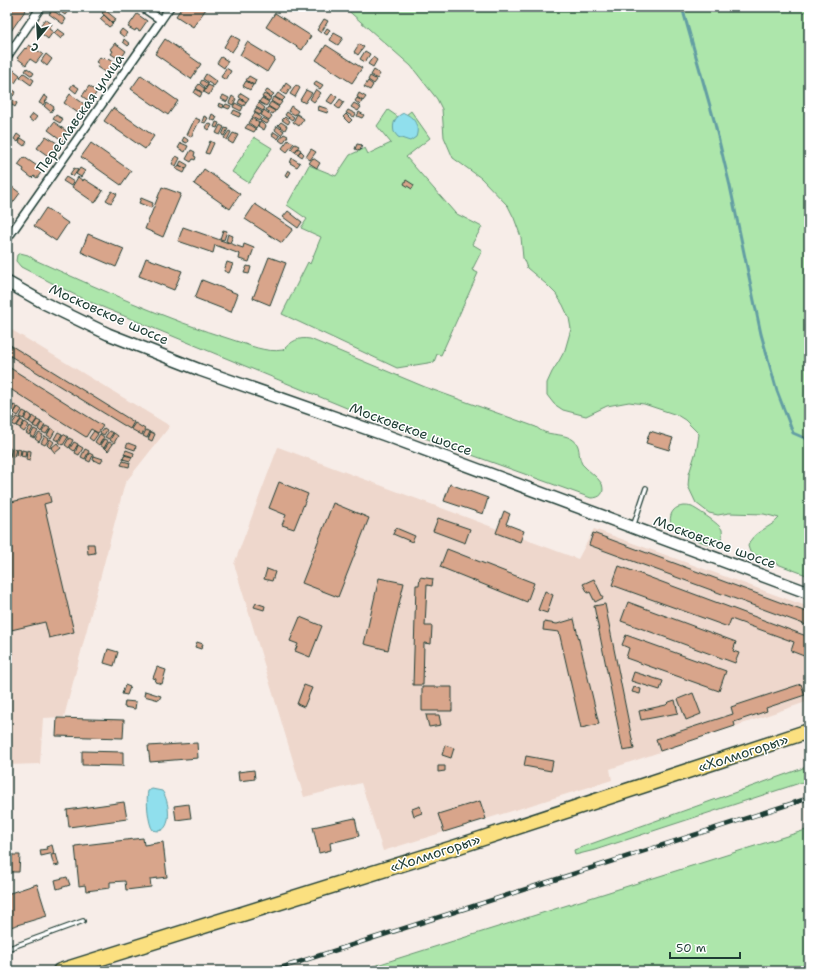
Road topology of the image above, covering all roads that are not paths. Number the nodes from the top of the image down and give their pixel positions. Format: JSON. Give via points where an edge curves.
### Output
{"nodes":[{"id":1,"x":41,"y":7,"type":"edge"},
{"id":2,"x":142,"y":7,"type":"edge"},
{"id":3,"x":170,"y":7,"type":"edge"},
{"id":4,"x":161,"y":20,"type":"junction"},
{"id":5,"x":7,"y":57,"type":"edge"},
{"id":6,"x":7,"y":239,"type":"edge"},
{"id":7,"x":7,"y":282,"type":"edge"},
{"id":8,"x":646,"y":488,"type":"dead end"},
{"id":9,"x":633,"y":528,"type":"junction"},
{"id":10,"x":809,"y":593,"type":"edge"},
{"id":11,"x":809,"y":731,"type":"edge"},
{"id":12,"x":83,"y":921,"type":"dead end"},
{"id":13,"x":7,"y":949,"type":"edge"},
{"id":14,"x":60,"y":971,"type":"edge"}],
"edges":[{"from":1,"to":5,"type":"street"},
{"from":2,"to":4,"type":"street"},
{"from":3,"to":4,"type":"street","name":"Переславская улица"},
{"from":4,"to":6,"type":"street","name":"Переславская улица"},
{"from":7,"to":9,"type":"street","name":"Московское шоссе","via":[[108,334]]},
{"from":8,"to":9,"type":"lane"},
{"from":9,"to":10,"type":"street","name":"Московское шоссе"},
{"from":11,"to":14,"type":"highway","name":"«Холмогоры»","via":[[463,844]]},
{"from":12,"to":13,"type":"lane"}]}
